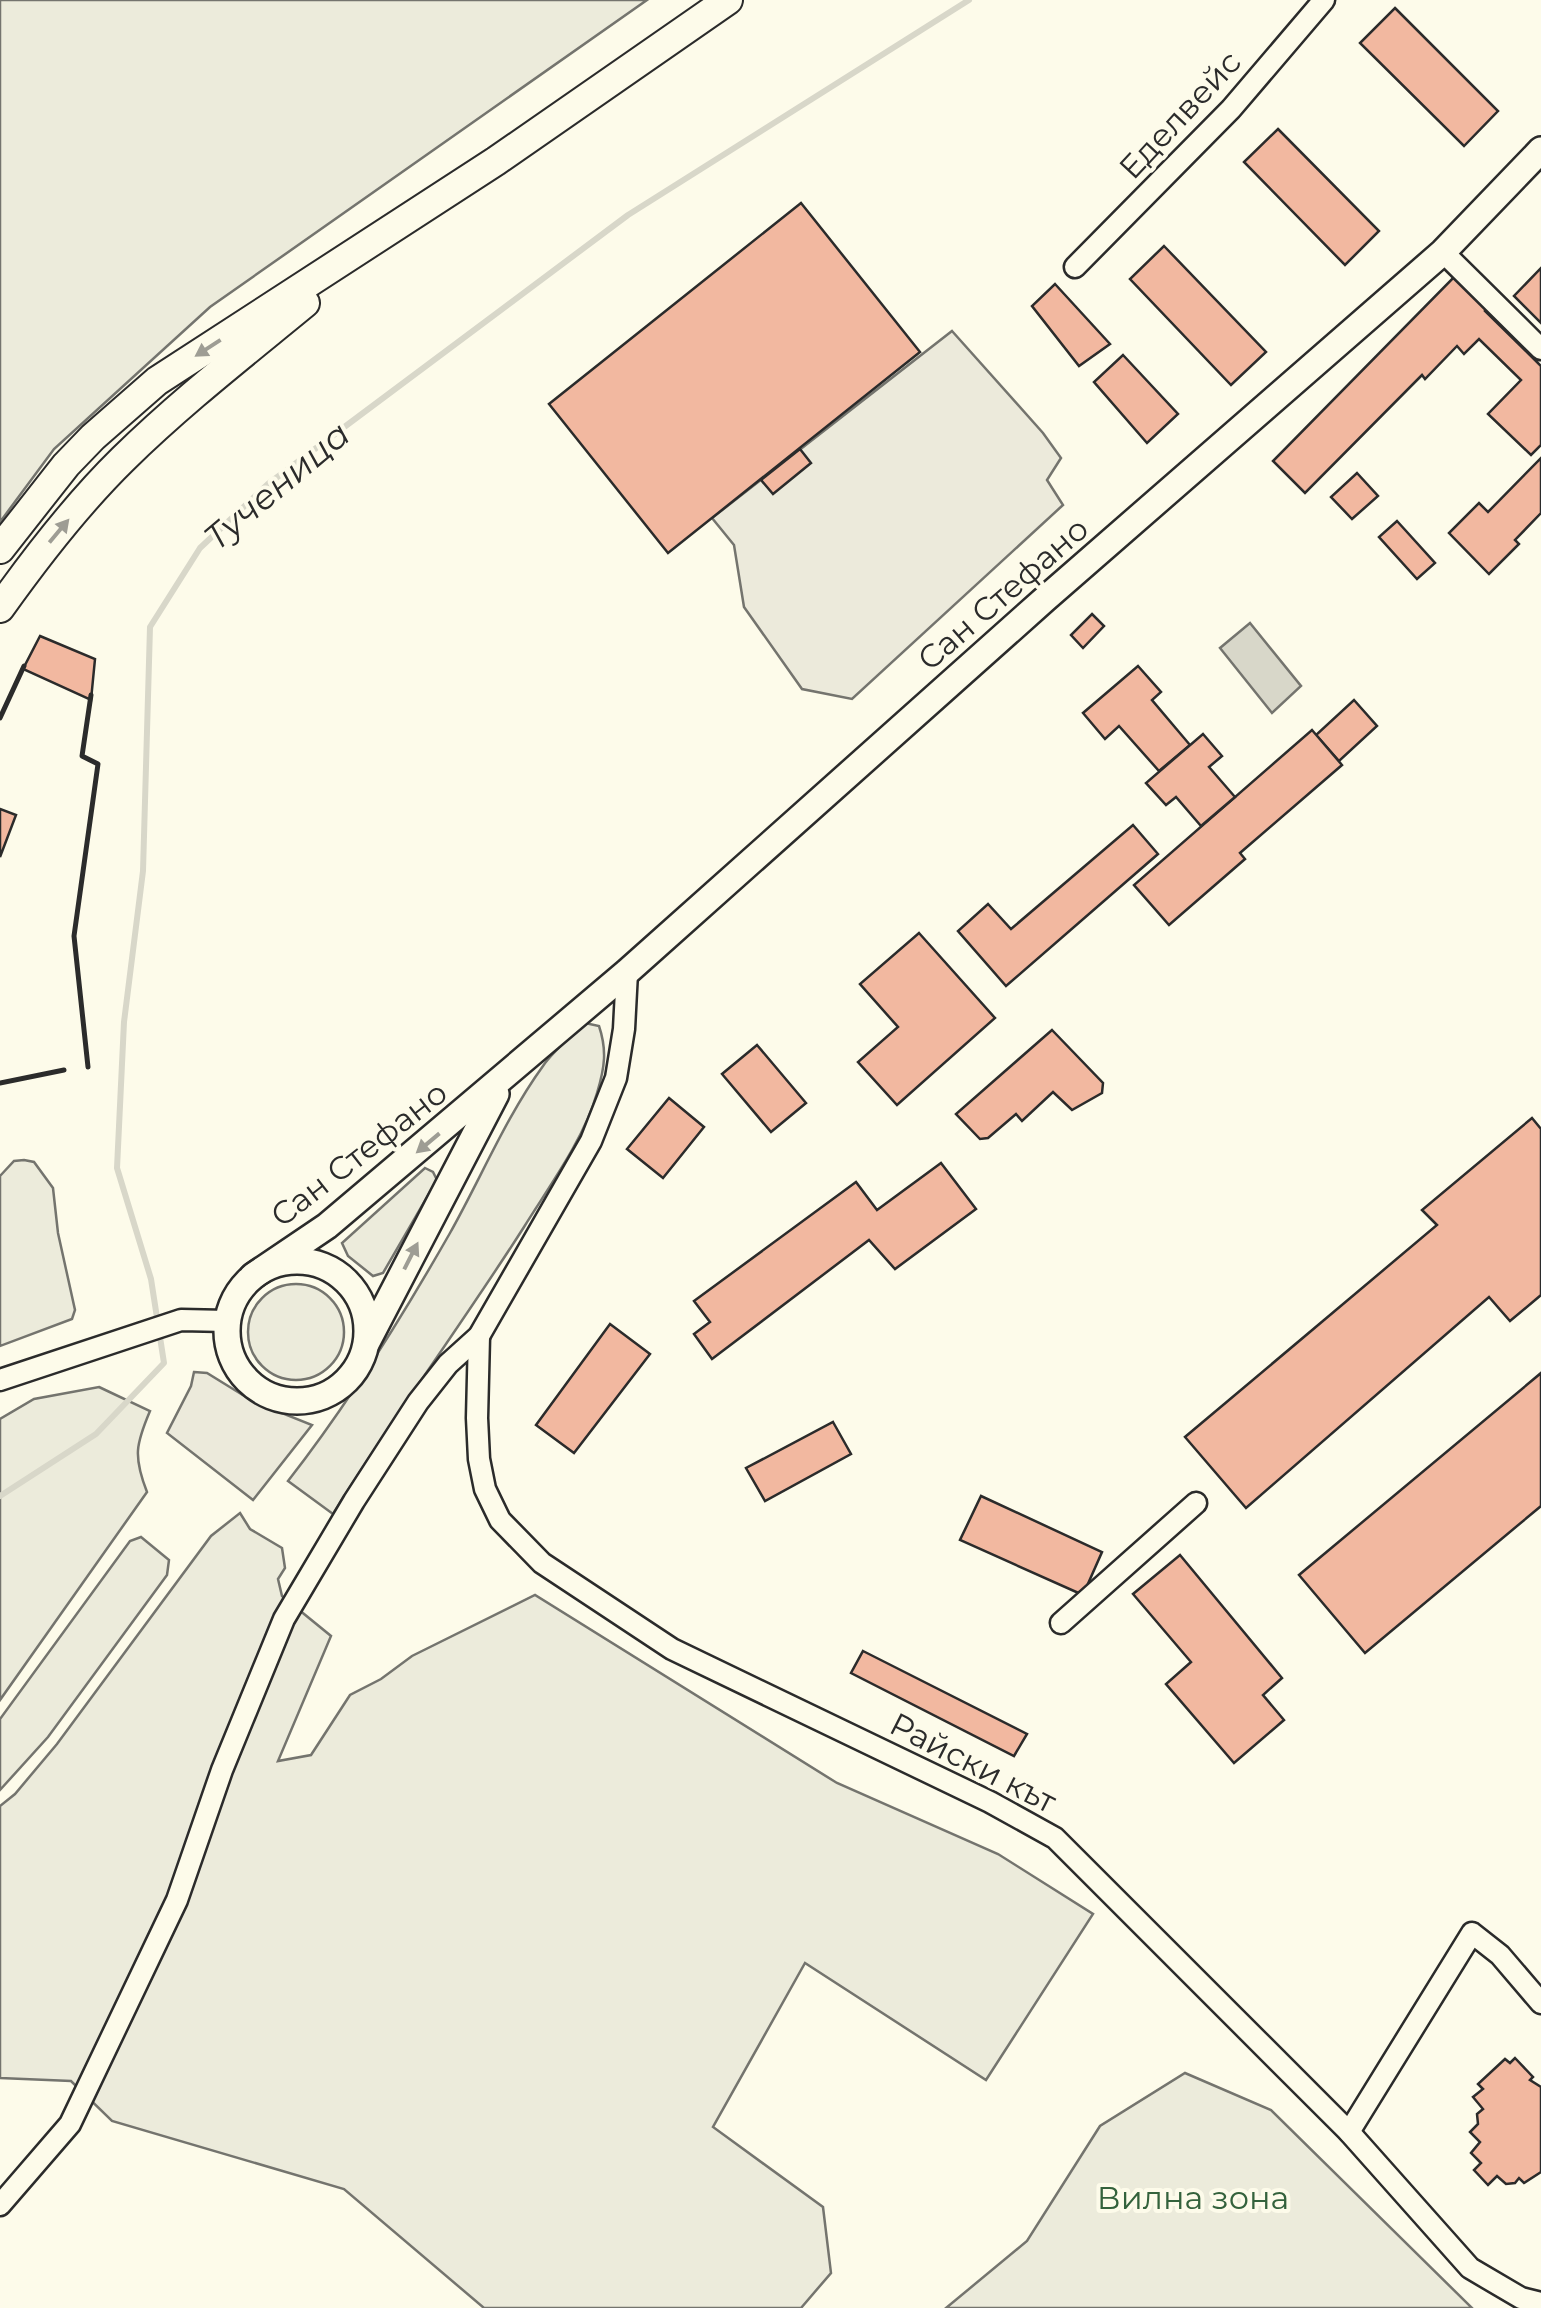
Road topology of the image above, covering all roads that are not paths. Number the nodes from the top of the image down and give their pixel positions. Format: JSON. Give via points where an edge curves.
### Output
{"nodes":[{"id":1,"x":728,"y":0,"type":"edge"},
{"id":2,"x":1324,"y":0,"type":"edge"},
{"id":3,"x":1541,"y":150,"type":"edge"},
{"id":4,"x":408,"y":220,"type":"junction"},
{"id":5,"x":1443,"y":252,"type":"junction"},
{"id":6,"x":1075,"y":267,"type":"dead end"},
{"id":7,"x":1541,"y":349,"type":"edge"},
{"id":8,"x":0,"y":549,"type":"edge"},
{"id":9,"x":0,"y":608,"type":"edge"},
{"id":10,"x":627,"y":972,"type":"junction"},
{"id":11,"x":503,"y":1080,"type":"junction"},
{"id":12,"x":253,"y":1276,"type":"junction"},
{"id":13,"x":227,"y":1321,"type":"junction"},
{"id":14,"x":480,"y":1336,"type":"junction"},
{"id":15,"x":366,"y":1343,"type":"junction"},
{"id":16,"x":0,"y":1380,"type":"edge"},
{"id":17,"x":1196,"y":1503,"type":"dead end"},
{"id":18,"x":1061,"y":1622,"type":"dead end"},
{"id":19,"x":1541,"y":2002,"type":"edge"},
{"id":20,"x":1349,"y":2132,"type":"junction"},
{"id":21,"x":0,"y":2205,"type":"edge"},
{"id":22,"x":1541,"y":2304,"type":"edge"}],
"edges":[{"from":1,"to":4,"type":"main road"},
{"from":2,"to":6,"type":"street","name":"Еделвейс","via":[[1231,109]]},
{"from":3,"to":5,"type":"street","name":"Сан Стефано"},
{"from":4,"to":8,"type":"main road","one_way":true,"via":[[157,381],[66,465]]},
{"from":9,"to":4,"type":"main road","one_way":true,"via":[[120,462]]},
{"from":5,"to":7,"type":"street"},
{"from":5,"to":10,"type":"street","name":"Сан Стефано"},
{"from":10,"to":11,"type":"street","name":"Сан Стефано"},
{"from":10,"to":14,"type":"street","via":[[619,1062],[605,1111]]},
{"from":11,"to":12,"type":"street","name":"Сан Стефано","one_way":true,"via":[[327,1226]]},
{"from":15,"to":11,"type":"street","name":"Сан Стефано","one_way":true},
{"from":12,"to":13,"type":"street"},
{"from":12,"to":15,"type":"street","via":[[292,1261],[332,1271],[360,1302]]},
{"from":13,"to":15,"type":"street","via":[[236,1368],[281,1400],[336,1390]]},
{"from":13,"to":16,"type":"street","via":[[172,1323]]},
{"from":14,"to":20,"type":"street","name":"Райски кът","via":[[477,1418],[485,1489],[500,1520],[542,1563],[672,1649],[1056,1838]]},
{"from":14,"to":21,"type":"street","via":[[418,1402],[284,1619],[177,1900],[70,2124]]},
{"from":17,"to":18,"type":"street"},
{"from":19,"to":20,"type":"street","via":[[1472,1933]]},
{"from":20,"to":22,"type":"street","name":"Райски кът","via":[[1470,2268]]}]}
